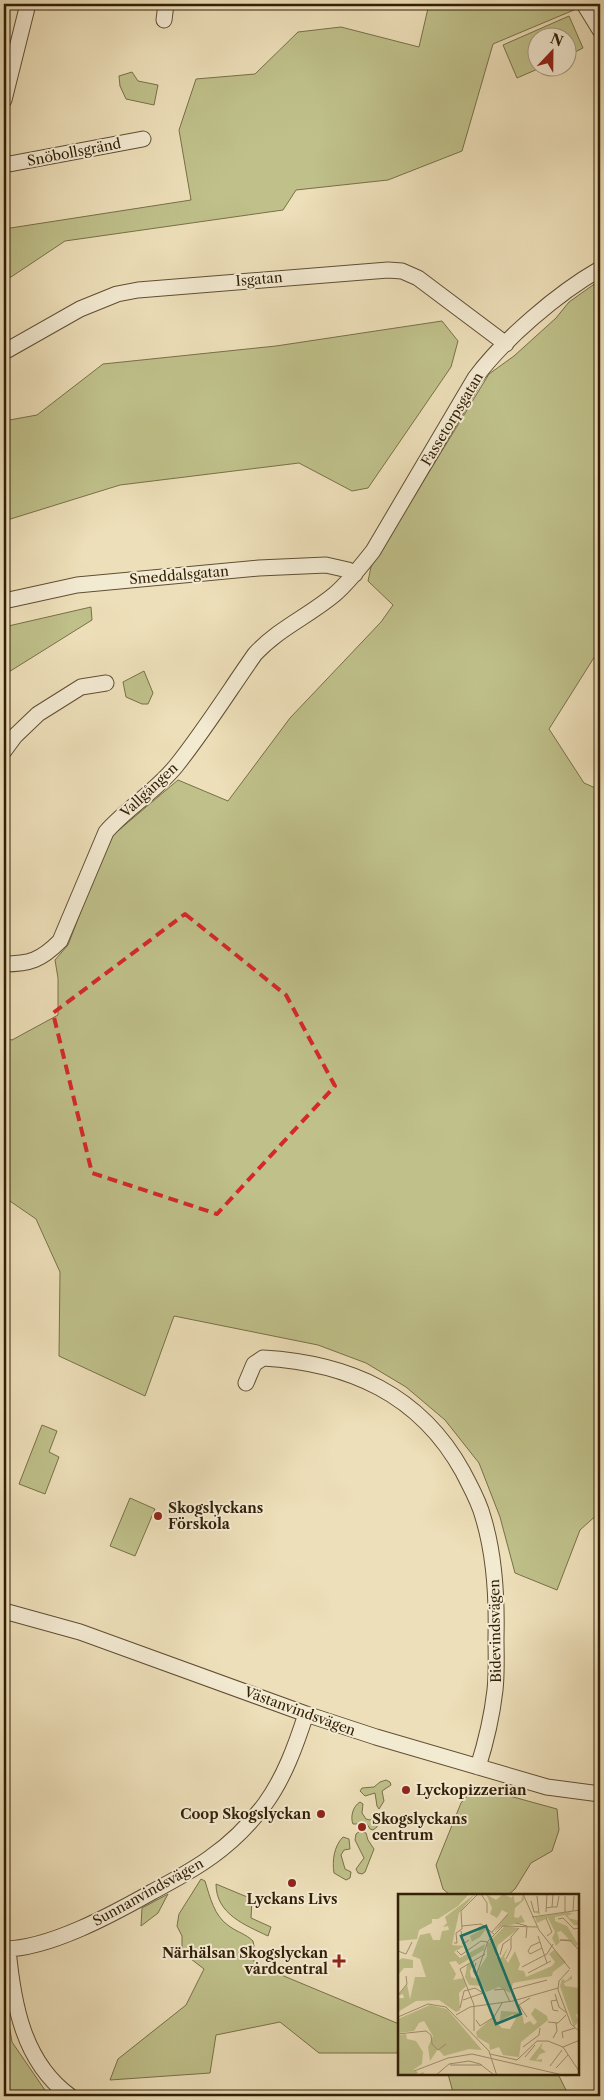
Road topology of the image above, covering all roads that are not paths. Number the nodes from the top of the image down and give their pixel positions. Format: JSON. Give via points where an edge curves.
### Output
{"nodes":[{"id":1,"x":28,"y":4,"type":"edge"},
{"id":2,"x":166,"y":4,"type":"edge"},
{"id":3,"x":584,"y":4,"type":"edge"},
{"id":4,"x":164,"y":20,"type":"dead end"},
{"id":5,"x":600,"y":30,"type":"edge"},
{"id":6,"x":4,"y":100,"type":"edge"},
{"id":7,"x":143,"y":139,"type":"dead end"},
{"id":8,"x":4,"y":165,"type":"edge"},
{"id":9,"x":600,"y":269,"type":"edge"},
{"id":10,"x":506,"y":344,"type":"junction"},
{"id":11,"x":4,"y":352,"type":"edge"},
{"id":12,"x":355,"y":574,"type":"junction"},
{"id":13,"x":4,"y":601,"type":"edge"},
{"id":14,"x":106,"y":683,"type":"dead end"},
{"id":15,"x":4,"y":751,"type":"edge"},
{"id":16,"x":4,"y":964,"type":"edge"},
{"id":17,"x":246,"y":1383,"type":"dead end"},
{"id":18,"x":4,"y":1611,"type":"edge"},
{"id":19,"x":306,"y":1714,"type":"junction"},
{"id":20,"x":478,"y":1767,"type":"junction"},
{"id":21,"x":600,"y":1794,"type":"edge"},
{"id":22,"x":6,"y":1949,"type":"edge"},
{"id":23,"x":70,"y":2096,"type":"edge"}],
"edges":[{"from":1,"to":6,"type":"street"},
{"from":2,"to":4,"type":"street"},
{"from":3,"to":5,"type":"street"},
{"from":7,"to":8,"type":"street","name":"Snöbollsgränd"},
{"from":9,"to":10,"type":"street","name":"Fassetorpsgatan"},
{"from":10,"to":11,"type":"street","name":"Isgatan","via":[[418,278],[402,271],[388,270],[117,294],[80,309]]},
{"from":10,"to":12,"type":"street","name":"Fassetorpsgatan","via":[[475,378],[402,504]]},
{"from":12,"to":13,"type":"street","name":"Smeddalsgatan","via":[[326,565],[259,568],[77,585]]},
{"from":12,"to":16,"type":"street","name":"Vallgången","via":[[335,594],[270,638],[255,654],[175,767],[106,832],[60,942],[36,960]]},
{"from":14,"to":15,"type":"street","via":[[80,687],[38,714]]},
{"from":17,"to":20,"type":"street","name":"Bidevindsvägen","via":[[254,1364],[262,1358],[318,1364],[348,1373],[401,1400],[423,1418],[450,1451],[483,1515],[497,1603],[495,1689]]},
{"from":18,"to":19,"type":"street","name":"Västanvindsvägen","via":[[80,1632]]},
{"from":19,"to":20,"type":"street","name":"Västanvindsvägen"},
{"from":19,"to":22,"type":"street","name":"Sunnanvindsvägen","via":[[282,1774],[264,1805],[211,1857],[97,1921],[65,1934]]},
{"from":20,"to":21,"type":"street","name":"Västanvindsvägen","via":[[547,1787]]},
{"from":22,"to":23,"type":"street","via":[[16,2008],[26,2040],[45,2072]]}]}
